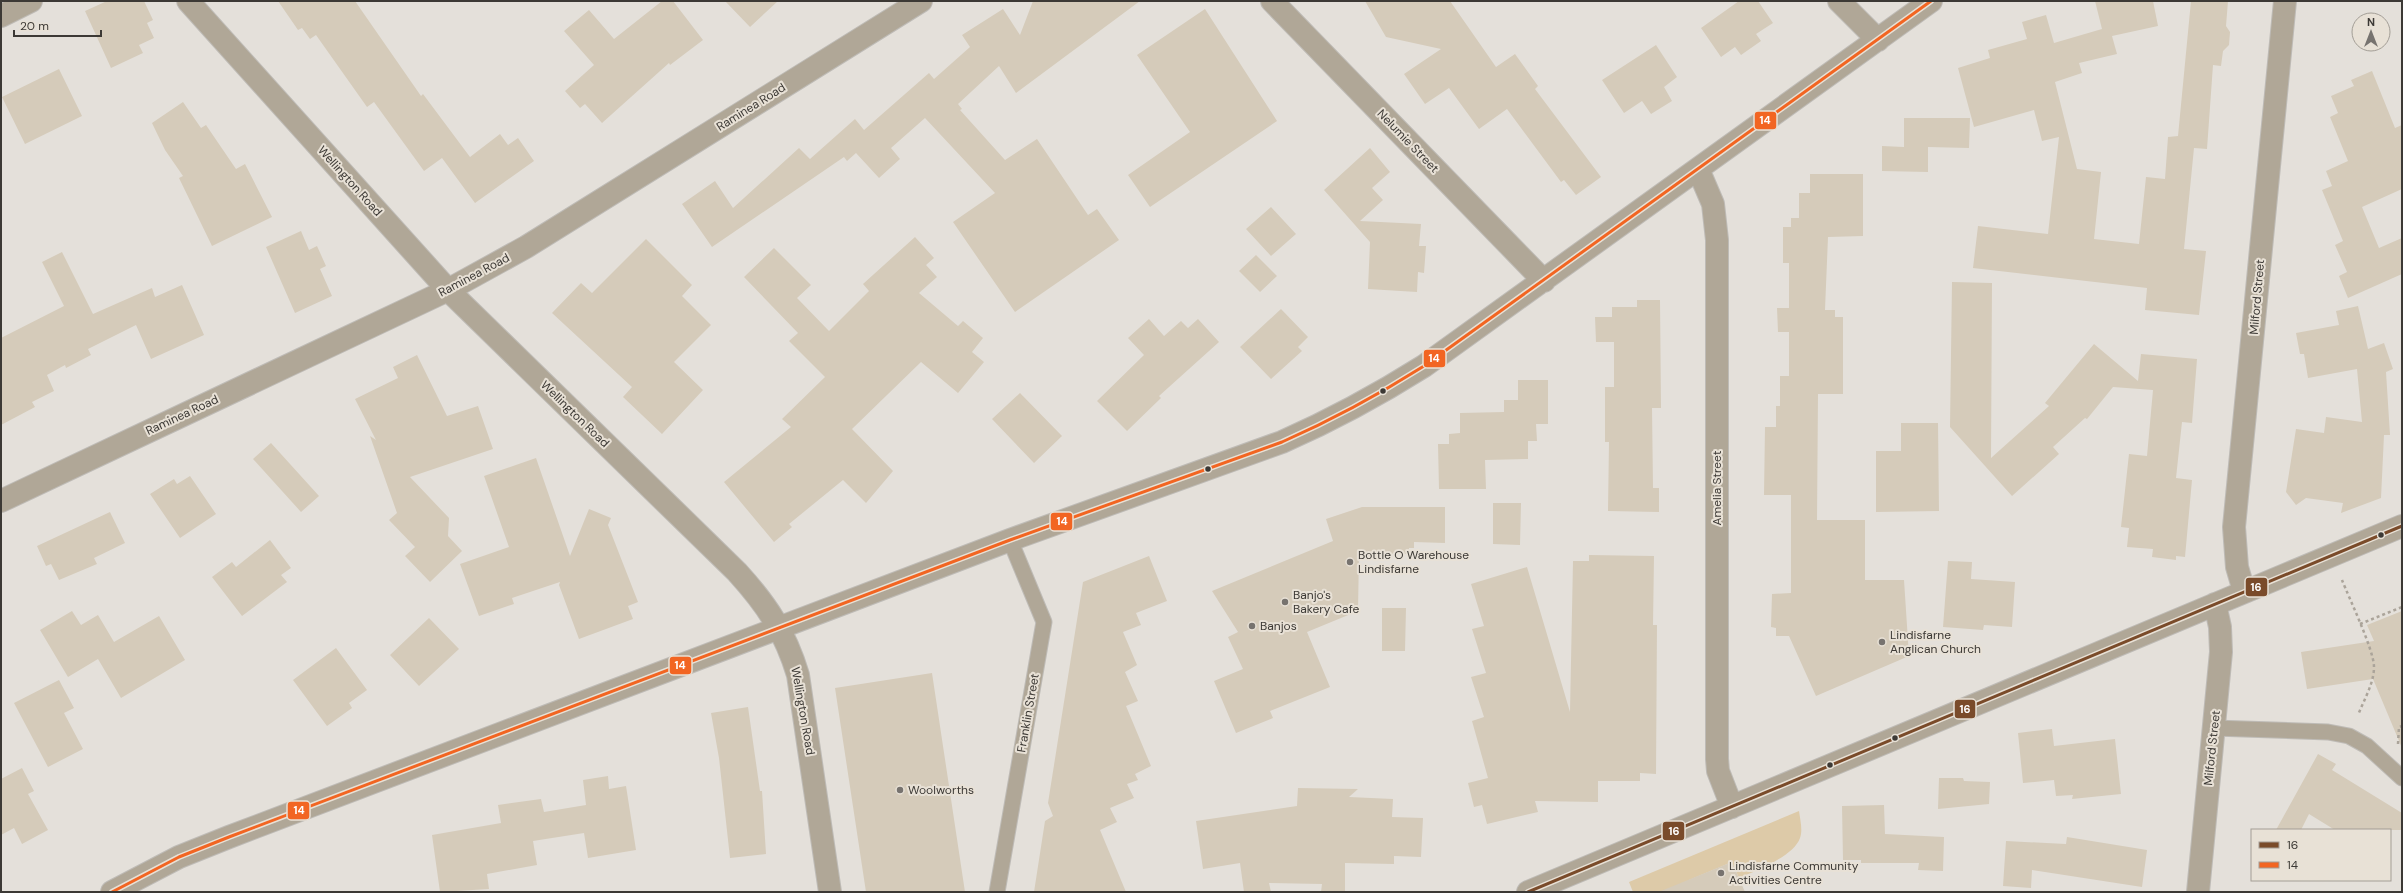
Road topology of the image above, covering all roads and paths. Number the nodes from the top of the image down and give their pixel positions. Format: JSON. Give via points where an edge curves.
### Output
{"nodes":[{"id":1,"x":31,"y":1,"type":"edge"},
{"id":2,"x":188,"y":1,"type":"edge"},
{"id":3,"x":921,"y":1,"type":"edge"},
{"id":4,"x":1272,"y":1,"type":"edge"},
{"id":5,"x":1840,"y":1,"type":"edge"},
{"id":6,"x":1931,"y":1,"type":"edge"},
{"id":7,"x":2285,"y":1,"type":"edge"},
{"id":8,"x":1,"y":16,"type":"edge"},
{"id":9,"x":1878,"y":40,"type":"junction"},
{"id":10,"x":1698,"y":169,"type":"junction"},
{"id":11,"x":1544,"y":281,"type":"junction"},
{"id":12,"x":448,"y":290,"type":"junction"},
{"id":13,"x":1,"y":501,"type":"edge"},
{"id":14,"x":2402,"y":526,"type":"edge"},
{"id":15,"x":1010,"y":540,"type":"junction"},
{"id":16,"x":2331,"y":555,"type":"junction"},
{"id":17,"x":2244,"y":591,"type":"junction"},
{"id":18,"x":2215,"y":604,"type":"junction"},
{"id":19,"x":2402,"y":607,"type":"edge"},
{"id":20,"x":2360,"y":624,"type":"junction"},
{"id":21,"x":781,"y":629,"type":"junction"},
{"id":22,"x":2358,"y":715,"type":"dead end"},
{"id":23,"x":2402,"y":726,"type":"edge"},
{"id":24,"x":2214,"y":728,"type":"junction"},
{"id":25,"x":2398,"y":747,"type":"dead end"},
{"id":26,"x":2402,"y":778,"type":"edge"},
{"id":27,"x":1732,"y":807,"type":"junction"},
{"id":28,"x":112,"y":892,"type":"edge"},
{"id":29,"x":830,"y":892,"type":"edge"},
{"id":30,"x":997,"y":892,"type":"edge"},
{"id":31,"x":1528,"y":892,"type":"edge"},
{"id":32,"x":2198,"y":892,"type":"edge"}],
"edges":[{"from":1,"to":8,"type":"street"},
{"from":2,"to":12,"type":"street","name":"Wellington Road"},
{"from":3,"to":12,"type":"street","name":"Raminea Road","via":[[526,247]]},
{"from":4,"to":11,"type":"street","name":"Nelumie Street"},
{"from":5,"to":9,"type":"street"},
{"from":6,"to":9,"type":"street"},
{"from":7,"to":17,"type":"street","name":"Milford Street","via":[[2234,527],[2237,567]]},
{"from":9,"to":10,"type":"street"},
{"from":10,"to":11,"type":"street"},
{"from":10,"to":27,"type":"street","name":"Amelia Street","via":[[1713,204],[1717,240],[1717,759],[1718,771]]},
{"from":11,"to":15,"type":"street","via":[[1424,366],[1324,424],[1282,442]]},
{"from":12,"to":13,"type":"street","name":"Raminea Road"},
{"from":12,"to":21,"type":"street","name":"Wellington Road","via":[[737,572],[760,597]]},
{"from":14,"to":16,"type":"street"},
{"from":15,"to":21,"type":"street"},
{"from":15,"to":30,"type":"lane","name":"Franklin Street","via":[[1044,622]]},
{"from":16,"to":17,"type":"street"},
{"from":16,"to":20,"type":"path"},
{"from":17,"to":18,"type":"street"},
{"from":18,"to":24,"type":"street","name":"Milford Street","via":[[2221,652]]},
{"from":18,"to":27,"type":"street"},
{"from":19,"to":20,"type":"path"},
{"from":20,"to":22,"type":"path","via":[[2374,666],[2372,679]]},
{"from":21,"to":28,"type":"street","via":[[229,837],[179,858]]},
{"from":21,"to":29,"type":"street","name":"Wellington Road","via":[[792,655],[802,695]]},
{"from":23,"to":25,"type":"path","via":[[2399,727]]},
{"from":24,"to":26,"type":"lane","via":[[2328,732],[2349,736],[2367,746]]},
{"from":24,"to":32,"type":"street","name":"Milford Street"},
{"from":27,"to":31,"type":"street"}]}
